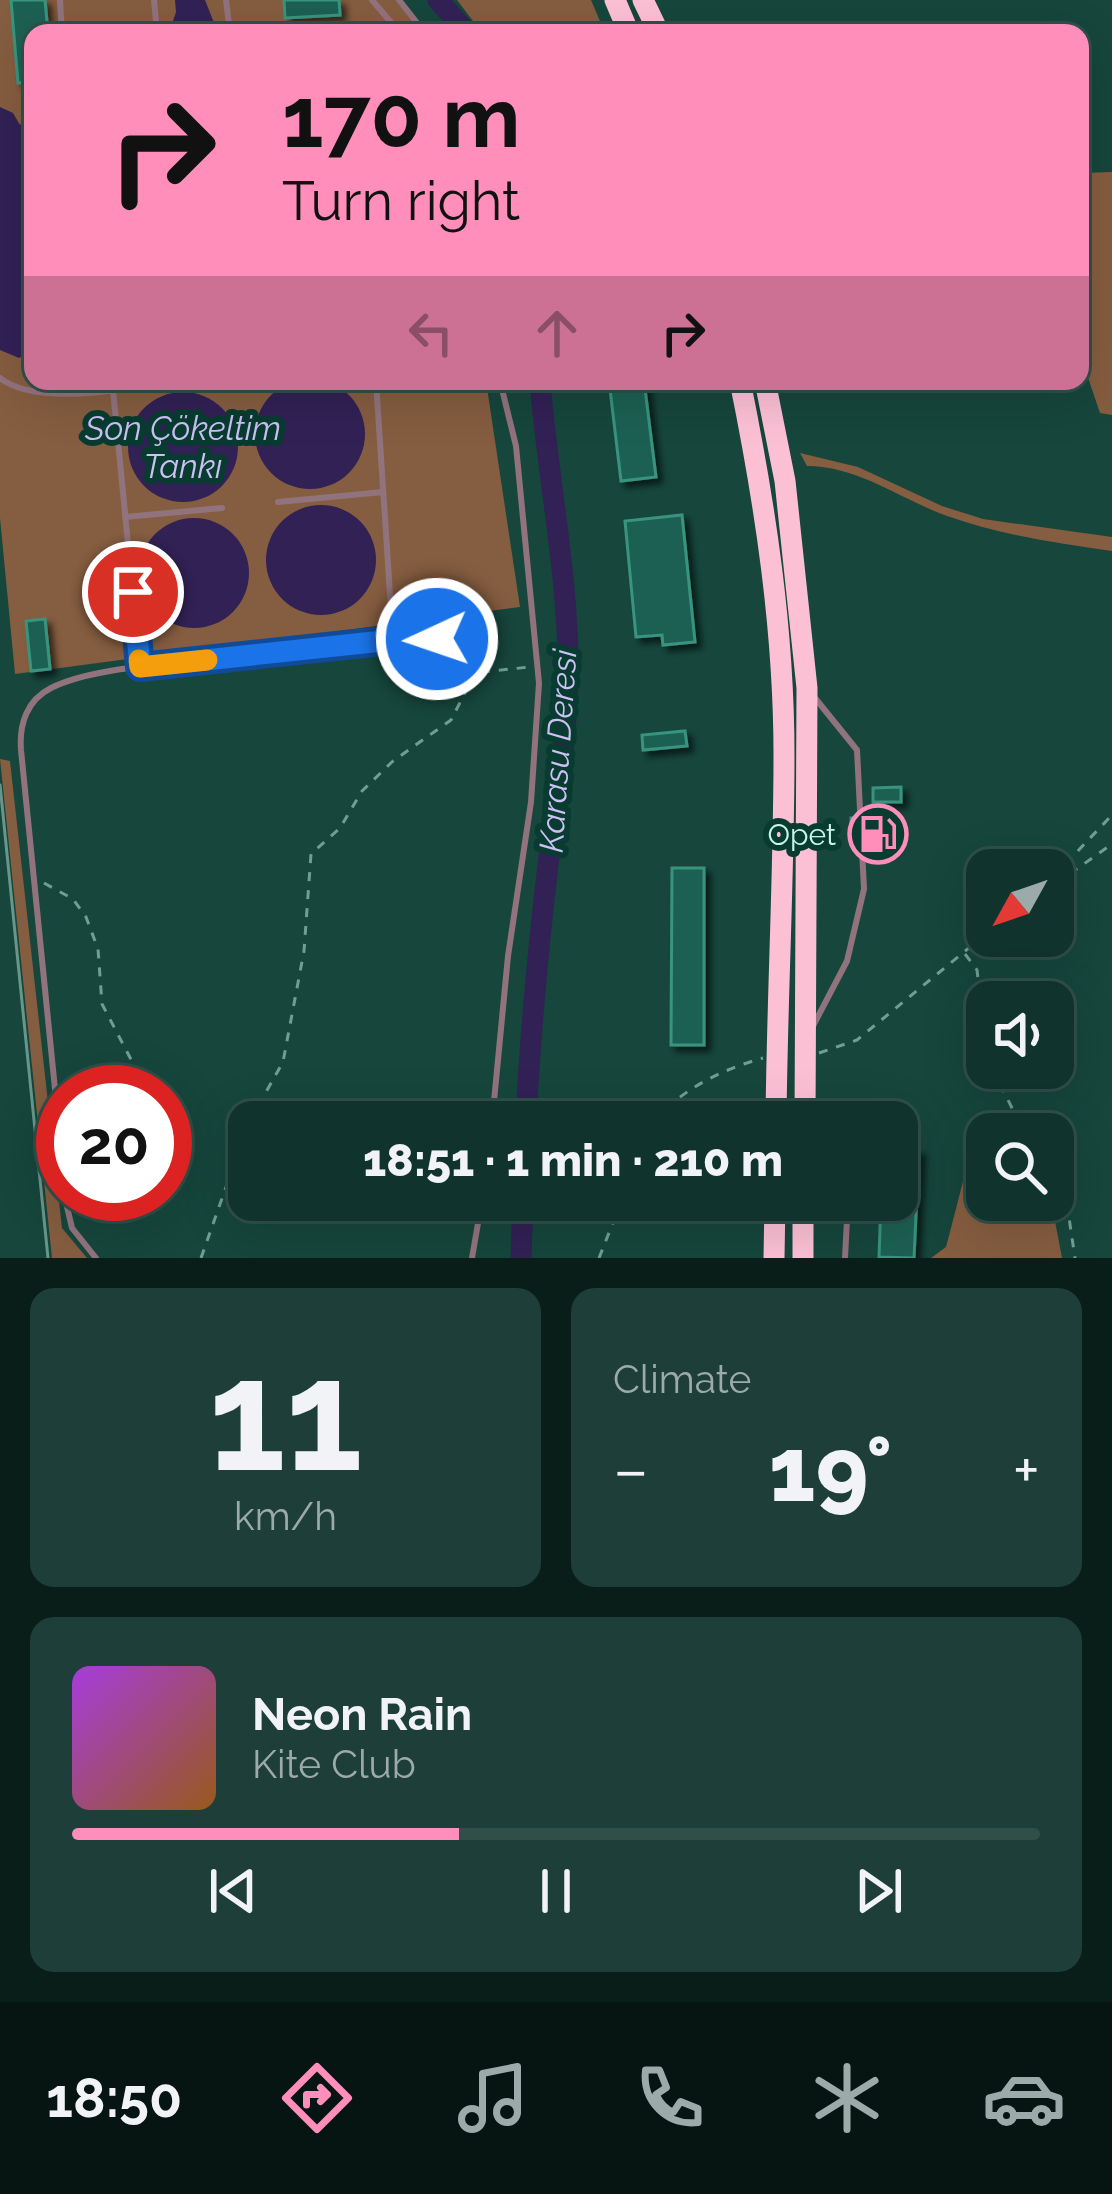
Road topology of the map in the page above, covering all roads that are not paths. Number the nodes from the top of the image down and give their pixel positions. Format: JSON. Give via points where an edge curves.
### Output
{"nodes":[{"id":1,"x":372,"y":0,"type":"edge"},
{"id":2,"x":399,"y":0,"type":"edge"},
{"id":3,"x":392,"y":24,"type":"edge"},
{"id":4,"x":418,"y":24,"type":"edge"},
{"id":5,"x":0,"y":378,"type":"edge"},
{"id":6,"x":113,"y":390,"type":"joint"},
{"id":7,"x":377,"y":390,"type":"edge"},
{"id":8,"x":502,"y":390,"type":"edge"},
{"id":9,"x":742,"y":390,"type":"edge"},
{"id":10,"x":768,"y":390,"type":"edge"},
{"id":11,"x":383,"y":492,"type":"junction"},
{"id":12,"x":278,"y":502,"type":"dead end"},
{"id":13,"x":222,"y":508,"type":"dead end"},
{"id":14,"x":125,"y":517,"type":"junction"},
{"id":15,"x":482,"y":638,"type":"dead end"},
{"id":16,"x":392,"y":640,"type":"junction"},
{"id":17,"x":140,"y":667,"type":"junction"},
{"id":18,"x":807,"y":688,"type":"junction"},
{"id":19,"x":806,"y":1047,"type":"junction"},
{"id":20,"x":53,"y":1065,"type":"edge"},
{"id":21,"x":494,"y":1101,"type":"edge"},
{"id":22,"x":776,"y":1101,"type":"edge"},
{"id":23,"x":805,"y":1101,"type":"edge"},
{"id":24,"x":70,"y":1221,"type":"edge"},
{"id":25,"x":478,"y":1221,"type":"edge"},
{"id":26,"x":775,"y":1221,"type":"edge"},
{"id":27,"x":803,"y":1221,"type":"edge"},
{"id":28,"x":847,"y":1221,"type":"edge"},
{"id":29,"x":96,"y":1258,"type":"edge"},
{"id":30,"x":472,"y":1258,"type":"edge"},
{"id":31,"x":774,"y":1258,"type":"edge"},
{"id":32,"x":802,"y":1258,"type":"edge"},
{"id":33,"x":845,"y":1258,"type":"edge"}],
"edges":[{"from":1,"to":3,"type":"lane"},
{"from":2,"to":4,"type":"lane"},
{"from":5,"to":6,"type":"lane","via":[[30,393]]},
{"from":6,"to":14,"type":"lane"},
{"from":7,"to":11,"type":"lane"},
{"from":8,"to":21,"type":"lane","via":[[516,446],[537,666],[531,802]]},
{"from":9,"to":22,"type":"highway","via":[[763,492],[784,751]]},
{"from":10,"to":18,"type":"highway"},
{"from":11,"to":12,"type":"lane"},
{"from":11,"to":16,"type":"lane"},
{"from":13,"to":14,"type":"lane"},
{"from":14,"to":17,"type":"lane"},
{"from":15,"to":16,"type":"lane"},
{"from":16,"to":17,"type":"lane"},
{"from":17,"to":20,"type":"lane","via":[[52,687],[23,720]]},
{"from":18,"to":19,"type":"highway"},
{"from":18,"to":19,"type":"lane","via":[[857,750],[864,889],[847,961]]},
{"from":19,"to":23,"type":"highway"},
{"from":24,"to":29,"type":"lane"},
{"from":25,"to":30,"type":"lane"},
{"from":26,"to":31,"type":"highway"},
{"from":27,"to":32,"type":"highway"},
{"from":28,"to":33,"type":"lane"}]}
